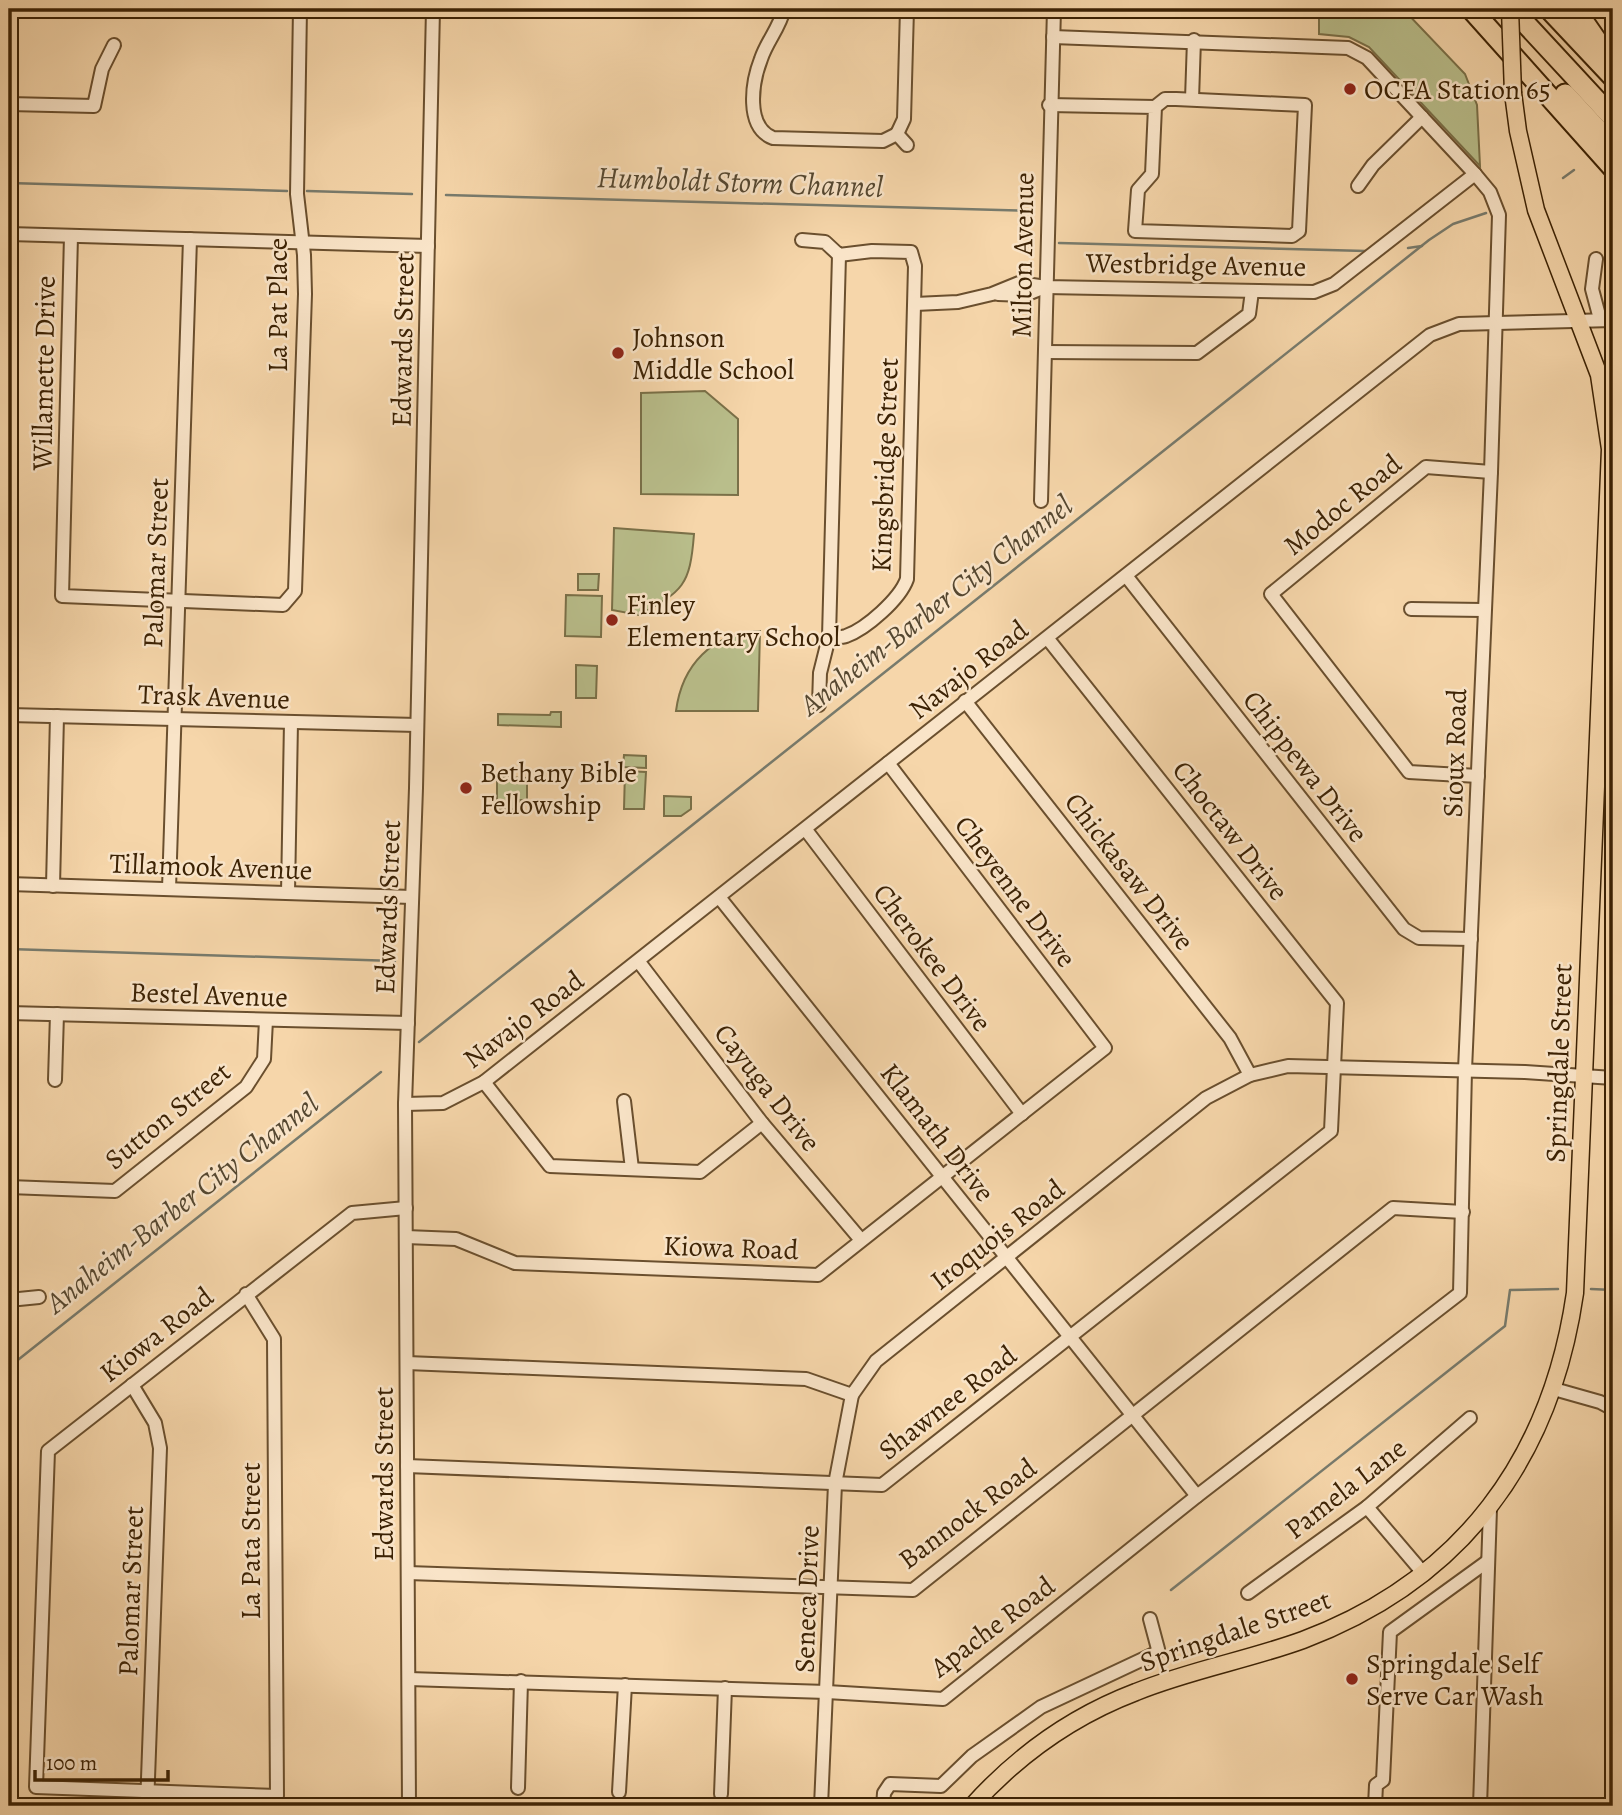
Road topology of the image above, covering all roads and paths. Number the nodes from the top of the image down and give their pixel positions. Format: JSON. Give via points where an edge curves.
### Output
{"nodes":[{"id":1,"x":300,"y":9,"type":"edge"},
{"id":2,"x":433,"y":9,"type":"edge"},
{"id":3,"x":784,"y":9,"type":"edge"},
{"id":4,"x":907,"y":9,"type":"edge"},
{"id":5,"x":1054,"y":9,"type":"edge"},
{"id":6,"x":1471,"y":9,"type":"edge"},
{"id":7,"x":1485,"y":9,"type":"edge"},
{"id":8,"x":1511,"y":9,"type":"edge"},
{"id":9,"x":1528,"y":9,"type":"edge"},
{"id":10,"x":1549,"y":9,"type":"edge"},
{"id":11,"x":1575,"y":9,"type":"edge"},
{"id":12,"x":1053,"y":37,"type":"junction"},
{"id":13,"x":1194,"y":40,"type":"junction"},
{"id":14,"x":114,"y":45,"type":"dead end"},
{"id":15,"x":1613,"y":65,"type":"edge"},
{"id":16,"x":1613,"y":77,"type":"edge"},
{"id":17,"x":1192,"y":99,"type":"junction"},
{"id":18,"x":1613,"y":101,"type":"edge"},
{"id":19,"x":9,"y":104,"type":"edge"},
{"id":20,"x":1049,"y":105,"type":"junction"},
{"id":21,"x":1155,"y":107,"type":"junction"},
{"id":22,"x":1422,"y":117,"type":"junction"},
{"id":23,"x":1613,"y":118,"type":"edge"},
{"id":24,"x":761,"y":131,"type":"junction"},
{"id":25,"x":897,"y":134,"type":"junction"},
{"id":26,"x":751,"y":140,"type":"dead end"},
{"id":27,"x":907,"y":145,"type":"dead end"},
{"id":28,"x":1613,"y":146,"type":"edge"},
{"id":29,"x":1613,"y":168,"type":"edge"},
{"id":30,"x":1475,"y":174,"type":"junction"},
{"id":31,"x":1358,"y":186,"type":"dead end"},
{"id":32,"x":9,"y":234,"type":"edge"},
{"id":33,"x":71,"y":236,"type":"junction"},
{"id":34,"x":190,"y":239,"type":"junction"},
{"id":35,"x":802,"y":240,"type":"dead end"},
{"id":36,"x":303,"y":242,"type":"junction"},
{"id":37,"x":428,"y":246,"type":"junction"},
{"id":38,"x":839,"y":255,"type":"junction"},
{"id":39,"x":1596,"y":259,"type":"dead end"},
{"id":40,"x":1046,"y":287,"type":"junction"},
{"id":41,"x":1252,"y":291,"type":"junction"},
{"id":42,"x":915,"y":304,"type":"junction"},
{"id":43,"x":1607,"y":320,"type":"edge"},
{"id":44,"x":1496,"y":322,"type":"junction"},
{"id":45,"x":1578,"y":323,"type":"junction"},
{"id":46,"x":1046,"y":352,"type":"junction"},
{"id":47,"x":1492,"y":472,"type":"junction"},
{"id":48,"x":1041,"y":502,"type":"dead end"},
{"id":49,"x":1127,"y":577,"type":"junction"},
{"id":50,"x":178,"y":601,"type":"junction"},
{"id":51,"x":1411,"y":609,"type":"dead end"},
{"id":52,"x":1483,"y":610,"type":"junction"},
{"id":53,"x":829,"y":636,"type":"junction"},
{"id":54,"x":1048,"y":639,"type":"junction"},
{"id":55,"x":965,"y":701,"type":"junction"},
{"id":56,"x":819,"y":705,"type":"dead end"},
{"id":57,"x":9,"y":715,"type":"edge"},
{"id":58,"x":57,"y":716,"type":"junction"},
{"id":59,"x":174,"y":719,"type":"junction"},
{"id":60,"x":292,"y":722,"type":"junction"},
{"id":61,"x":417,"y":725,"type":"junction"},
{"id":62,"x":888,"y":763,"type":"junction"},
{"id":63,"x":1478,"y":776,"type":"junction"},
{"id":64,"x":806,"y":830,"type":"junction"},
{"id":65,"x":9,"y":884,"type":"edge"},
{"id":66,"x":53,"y":886,"type":"junction"},
{"id":67,"x":169,"y":889,"type":"junction"},
{"id":68,"x":288,"y":893,"type":"junction"},
{"id":69,"x":412,"y":897,"type":"junction"},
{"id":70,"x":719,"y":897,"type":"junction"},
{"id":71,"x":1471,"y":939,"type":"junction"},
{"id":72,"x":639,"y":962,"type":"junction"},
{"id":73,"x":9,"y":1013,"type":"edge"},
{"id":74,"x":57,"y":1014,"type":"junction"},
{"id":75,"x":265,"y":1020,"type":"junction"},
{"id":76,"x":408,"y":1023,"type":"junction"},
{"id":77,"x":1105,"y":1048,"type":"joint"},
{"id":78,"x":1333,"y":1066,"type":"junction"},
{"id":79,"x":1465,"y":1070,"type":"junction"},
{"id":80,"x":1250,"y":1075,"type":"junction"},
{"id":81,"x":1584,"y":1078,"type":"junction"},
{"id":82,"x":1613,"y":1078,"type":"edge"},
{"id":83,"x":55,"y":1080,"type":"dead end"},
{"id":84,"x":484,"y":1082,"type":"junction"},
{"id":85,"x":624,"y":1101,"type":"dead end"},
{"id":86,"x":405,"y":1104,"type":"junction"},
{"id":87,"x":1022,"y":1114,"type":"junction"},
{"id":88,"x":762,"y":1123,"type":"junction"},
{"id":89,"x":632,"y":1169,"type":"junction"},
{"id":90,"x":944,"y":1178,"type":"junction"},
{"id":91,"x":9,"y":1187,"type":"edge"},
{"id":92,"x":406,"y":1208,"type":"junction"},
{"id":93,"x":1463,"y":1212,"type":"junction"},
{"id":94,"x":406,"y":1237,"type":"junction"},
{"id":95,"x":861,"y":1240,"type":"junction"},
{"id":96,"x":1006,"y":1258,"type":"junction"},
{"id":97,"x":1460,"y":1293,"type":"joint"},
{"id":98,"x":246,"y":1294,"type":"junction"},
{"id":99,"x":39,"y":1297,"type":"dead end"},
{"id":100,"x":9,"y":1300,"type":"edge"},
{"id":101,"x":1071,"y":1336,"type":"junction"},
{"id":102,"x":407,"y":1363,"type":"junction"},
{"id":103,"x":132,"y":1384,"type":"junction"},
{"id":104,"x":1554,"y":1389,"type":"junction"},
{"id":105,"x":852,"y":1395,"type":"junction"},
{"id":106,"x":1613,"y":1409,"type":"edge"},
{"id":107,"x":1133,"y":1416,"type":"junction"},
{"id":108,"x":1470,"y":1418,"type":"dead end"},
{"id":109,"x":407,"y":1465,"type":"junction"},
{"id":110,"x":835,"y":1484,"type":"junction"},
{"id":111,"x":1197,"y":1496,"type":"junction"},
{"id":112,"x":1367,"y":1507,"type":"junction"},
{"id":113,"x":1490,"y":1509,"type":"junction"},
{"id":114,"x":1488,"y":1561,"type":"junction"},
{"id":115,"x":408,"y":1573,"type":"junction"},
{"id":116,"x":1424,"y":1574,"type":"junction"},
{"id":117,"x":831,"y":1587,"type":"junction"},
{"id":118,"x":1248,"y":1593,"type":"dead end"},
{"id":119,"x":1150,"y":1619,"type":"dead end"},
{"id":120,"x":409,"y":1679,"type":"junction"},
{"id":121,"x":521,"y":1681,"type":"junction"},
{"id":122,"x":625,"y":1685,"type":"junction"},
{"id":123,"x":725,"y":1688,"type":"junction"},
{"id":124,"x":827,"y":1692,"type":"junction"},
{"id":125,"x":518,"y":1787,"type":"dead end"},
{"id":126,"x":147,"y":1791,"type":"junction"},
{"id":127,"x":619,"y":1792,"type":"dead end"},
{"id":128,"x":721,"y":1794,"type":"dead end"},
{"id":129,"x":146,"y":1806,"type":"edge"},
{"id":130,"x":410,"y":1806,"type":"edge"},
{"id":131,"x":821,"y":1806,"type":"edge"},
{"id":132,"x":883,"y":1806,"type":"edge"},
{"id":133,"x":972,"y":1806,"type":"edge"},
{"id":134,"x":1375,"y":1806,"type":"edge"},
{"id":135,"x":1479,"y":1806,"type":"edge"}],
"edges":[{"from":1,"to":36,"type":"street","name":"La Pat Place","via":[[297,191]]},
{"from":2,"to":37,"type":"street","name":"Edwards Street"},
{"from":3,"to":24,"type":"street","via":[[757,71],[754,117]]},
{"from":4,"to":25,"type":"street","via":[[904,119]]},
{"from":5,"to":12,"type":"street","name":"Milton Avenue"},
{"from":6,"to":29,"type":"highway"},
{"from":7,"to":28,"type":"highway"},
{"from":8,"to":23,"type":"highway"},
{"from":8,"to":45,"type":"main road","name":"Springdale Street","bridge":true,"via":[[1517,131],[1536,210]]},
{"from":9,"to":18,"type":"highway"},
{"from":10,"to":16,"type":"highway"},
{"from":11,"to":15,"type":"highway"},
{"from":12,"to":13,"type":"street"},
{"from":12,"to":20,"type":"street","name":"Milton Avenue"},
{"from":13,"to":17,"type":"street"},
{"from":13,"to":22,"type":"street","via":[[1348,48],[1367,58]]},
{"from":14,"to":19,"type":"street","via":[[102,69],[94,106]]},
{"from":17,"to":21,"type":"street","via":[[1165,99]]},
{"from":17,"to":21,"type":"street","via":[[1305,105],[1299,231],[1292,236],[1135,230],[1138,190],[1152,174]]},
{"from":20,"to":21,"type":"street"},
{"from":20,"to":40,"type":"street","name":"Milton Avenue"},
{"from":22,"to":30,"type":"street"},
{"from":22,"to":31,"type":"street"},
{"from":24,"to":25,"type":"street","via":[[773,138],[883,141]]},
{"from":24,"to":26,"type":"street"},
{"from":25,"to":27,"type":"street"},
{"from":30,"to":41,"type":"street","name":"Westbridge Avenue","via":[[1334,285],[1314,292]]},
{"from":30,"to":44,"type":"street","name":"Sioux Road","via":[[1490,192],[1499,215]]},
{"from":32,"to":33,"type":"street"},
{"from":33,"to":34,"type":"street"},
{"from":33,"to":50,"type":"street","name":"Willamette Drive","via":[[62,596]]},
{"from":34,"to":36,"type":"street"},
{"from":34,"to":50,"type":"street","name":"Palomar Street"},
{"from":35,"to":38,"type":"street","via":[[825,242]]},
{"from":36,"to":37,"type":"street"},
{"from":36,"to":50,"type":"street","name":"La Pat Place","via":[[295,591],[284,605]]},
{"from":37,"to":61,"type":"street","name":"Edwards Street"},
{"from":38,"to":42,"type":"street","name":"Kingsbridge Street","via":[[911,252]]},
{"from":38,"to":53,"type":"street"},
{"from":39,"to":43,"type":"street","via":[[1591,289]]},
{"from":40,"to":41,"type":"street","name":"Westbridge Avenue"},
{"from":40,"to":42,"type":"street","name":"Westbridge Avenue","via":[[1019,283],[958,302]]},
{"from":40,"to":46,"type":"street","name":"Milton Avenue"},
{"from":41,"to":46,"type":"street","via":[[1249,314],[1198,353]]},
{"from":42,"to":53,"type":"street","name":"Kingsbridge Street","via":[[907,579],[897,598],[871,619],[845,637]]},
{"from":43,"to":45,"type":"street","name":"Navajo Road"},
{"from":44,"to":45,"type":"street","name":"Navajo Road"},
{"from":44,"to":47,"type":"street","name":"Sioux Road"},
{"from":44,"to":49,"type":"street","name":"Navajo Road","via":[[1459,324],[1430,335]]},
{"from":45,"to":81,"type":"main road","name":"Springdale Street","via":[[1603,390],[1610,449]]},
{"from":46,"to":48,"type":"street","name":"Milton Avenue"},
{"from":47,"to":52,"type":"street","name":"Sioux Road"},
{"from":47,"to":63,"type":"street","name":"Modoc Road","via":[[1426,467],[1271,594],[1409,772]]},
{"from":49,"to":54,"type":"street","name":"Navajo Road"},
{"from":49,"to":71,"type":"street","name":"Chippewa Drive","via":[[1404,929],[1419,938]]},
{"from":50,"to":59,"type":"street","name":"Palomar Street"},
{"from":51,"to":52,"type":"street"},
{"from":52,"to":63,"type":"street","name":"Sioux Road"},
{"from":53,"to":56,"type":"street","via":[[820,673]]},
{"from":54,"to":55,"type":"street","name":"Navajo Road"},
{"from":54,"to":78,"type":"street","name":"Choctaw Drive","via":[[1336,1003]]},
{"from":55,"to":62,"type":"street","name":"Navajo Road"},
{"from":55,"to":80,"type":"street","name":"Chickasaw Drive","via":[[1230,1038]]},
{"from":57,"to":58,"type":"street","name":"Trask Avenue"},
{"from":58,"to":59,"type":"street","name":"Trask Avenue"},
{"from":58,"to":66,"type":"street"},
{"from":59,"to":60,"type":"street","name":"Trask Avenue"},
{"from":59,"to":67,"type":"street","name":"Palomar Street"},
{"from":60,"to":61,"type":"street","name":"Trask Avenue"},
{"from":60,"to":68,"type":"street"},
{"from":61,"to":69,"type":"street","name":"Edwards Street"},
{"from":62,"to":64,"type":"street","name":"Navajo Road"},
{"from":62,"to":77,"type":"street","name":"Cheyenne Drive"},
{"from":63,"to":71,"type":"street","name":"Sioux Road"},
{"from":64,"to":70,"type":"street","name":"Navajo Road"},
{"from":64,"to":87,"type":"street","name":"Cherokee Drive"},
{"from":65,"to":66,"type":"street","name":"Tillamook Avenue"},
{"from":66,"to":67,"type":"street","name":"Tillamook Avenue"},
{"from":67,"to":68,"type":"street","name":"Tillamook Avenue"},
{"from":68,"to":69,"type":"street","name":"Tillamook Avenue"},
{"from":69,"to":76,"type":"street","name":"Edwards Street"},
{"from":70,"to":72,"type":"street","name":"Navajo Road"},
{"from":70,"to":90,"type":"street","name":"Klamath Drive"},
{"from":71,"to":79,"type":"street","name":"Sioux Road"},
{"from":72,"to":84,"type":"street","name":"Navajo Road"},
{"from":72,"to":88,"type":"street","name":"Cayuga Drive"},
{"from":73,"to":74,"type":"street","name":"Bestel Avenue"},
{"from":74,"to":75,"type":"street","name":"Bestel Avenue"},
{"from":74,"to":83,"type":"street"},
{"from":75,"to":76,"type":"street","name":"Bestel Avenue"},
{"from":75,"to":91,"type":"street","name":"Sutton Street","via":[[264,1059],[246,1087],[115,1191]]},
{"from":76,"to":86,"type":"street","name":"Edwards Street"},
{"from":77,"to":87,"type":"street","name":"Kiowa Road"},
{"from":78,"to":79,"type":"street","name":"Iroquois Road"},
{"from":78,"to":80,"type":"street","name":"Iroquois Road","via":[[1288,1066]]},
{"from":78,"to":101,"type":"street","name":"Shawnee Road","via":[[1331,1131]]},
{"from":79,"to":81,"type":"street","name":"Iroquois Road"},
{"from":79,"to":93,"type":"street","name":"Sioux Road"},
{"from":80,"to":96,"type":"street","name":"Iroquois Road","via":[[1206,1098]]},
{"from":81,"to":82,"type":"street","name":"Iroquois Road"},
{"from":81,"to":104,"type":"main road","name":"Springdale Street","via":[[1575,1293]]},
{"from":84,"to":86,"type":"street","name":"Navajo Road","via":[[443,1103]]},
{"from":84,"to":89,"type":"street","via":[[550,1166]]},
{"from":85,"to":89,"type":"street"},
{"from":86,"to":92,"type":"street","name":"Edwards Street"},
{"from":87,"to":90,"type":"street","name":"Kiowa Road"},
{"from":88,"to":89,"type":"street","via":[[700,1172]]},
{"from":88,"to":95,"type":"street","name":"Cayuga Drive"},
{"from":90,"to":95,"type":"street","name":"Kiowa Road"},
{"from":90,"to":96,"type":"street","name":"Klamath Drive"},
{"from":92,"to":94,"type":"street","name":"Edwards Street"},
{"from":92,"to":98,"type":"street","name":"Kiowa Road","via":[[352,1213]]},
{"from":93,"to":97,"type":"street","name":"Sioux Road"},
{"from":93,"to":107,"type":"street","name":"Bannock Road","via":[[1393,1208]]},
{"from":94,"to":95,"type":"street","name":"Kiowa Road","via":[[456,1239],[515,1263],[818,1275]]},
{"from":94,"to":102,"type":"street","name":"Edwards Street"},
{"from":96,"to":101,"type":"street","name":"Klamath Drive"},
{"from":96,"to":105,"type":"street","name":"Iroquois Road","via":[[876,1361]]},
{"from":97,"to":111,"type":"street","name":"Apache Road"},
{"from":98,"to":103,"type":"street","name":"Kiowa Road"},
{"from":98,"to":126,"type":"street","name":"La Pata Street","via":[[274,1339],[276,1796]]},
{"from":99,"to":100,"type":"street"},
{"from":101,"to":107,"type":"street","name":"Klamath Drive"},
{"from":101,"to":110,"type":"street","name":"Shawnee Road","via":[[882,1485]]},
{"from":102,"to":105,"type":"street","via":[[806,1379]]},
{"from":102,"to":109,"type":"street","name":"Edwards Street"},
{"from":103,"to":126,"type":"street","name":"Palomar Street","via":[[155,1423],[160,1448]]},
{"from":103,"to":126,"type":"street","name":"Kiowa Road","via":[[48,1451],[36,1787]]},
{"from":104,"to":106,"type":"street"},
{"from":104,"to":113,"type":"main road","name":"Springdale Street","via":[[1537,1431]]},
{"from":105,"to":110,"type":"street","name":"Seneca Drive"},
{"from":107,"to":111,"type":"street","name":"Klamath Drive"},
{"from":107,"to":117,"type":"street","name":"Bannock Road","via":[[913,1590]]},
{"from":108,"to":112,"type":"street","name":"Pamela Lane"},
{"from":109,"to":110,"type":"street","name":"Shawnee Road"},
{"from":109,"to":115,"type":"street","name":"Edwards Street"},
{"from":110,"to":117,"type":"street","name":"Seneca Drive"},
{"from":111,"to":124,"type":"street","name":"Apache Road","via":[[943,1699]]},
{"from":112,"to":116,"type":"street"},
{"from":112,"to":118,"type":"street","name":"Pamela Lane"},
{"from":113,"to":114,"type":"street"},
{"from":113,"to":116,"type":"main road","name":"Springdale Street"},
{"from":114,"to":134,"type":"street","via":[[1390,1632],[1383,1780],[1376,1785]]},
{"from":114,"to":135,"type":"street"},
{"from":115,"to":117,"type":"street","name":"Bannock Road"},
{"from":115,"to":120,"type":"street","name":"Edwards Street"},
{"from":116,"to":133,"type":"main road","name":"Springdale Street","via":[[1361,1614],[1302,1640],[1137,1691],[1097,1708],[1032,1750]]},
{"from":117,"to":124,"type":"street","name":"Seneca Drive"},
{"from":119,"to":132,"type":"street","via":[[1156,1653],[1041,1707],[972,1756],[941,1786],[890,1784]]},
{"from":120,"to":121,"type":"street","name":"Apache Road"},
{"from":120,"to":130,"type":"street","name":"Edwards Street"},
{"from":121,"to":122,"type":"street","name":"Apache Road"},
{"from":121,"to":125,"type":"street"},
{"from":122,"to":123,"type":"street","name":"Apache Road"},
{"from":122,"to":127,"type":"street"},
{"from":123,"to":124,"type":"street","name":"Apache Road"},
{"from":123,"to":128,"type":"street"},
{"from":124,"to":131,"type":"street","name":"Seneca Drive"},
{"from":126,"to":129,"type":"street","name":"Palomar Street"}]}
